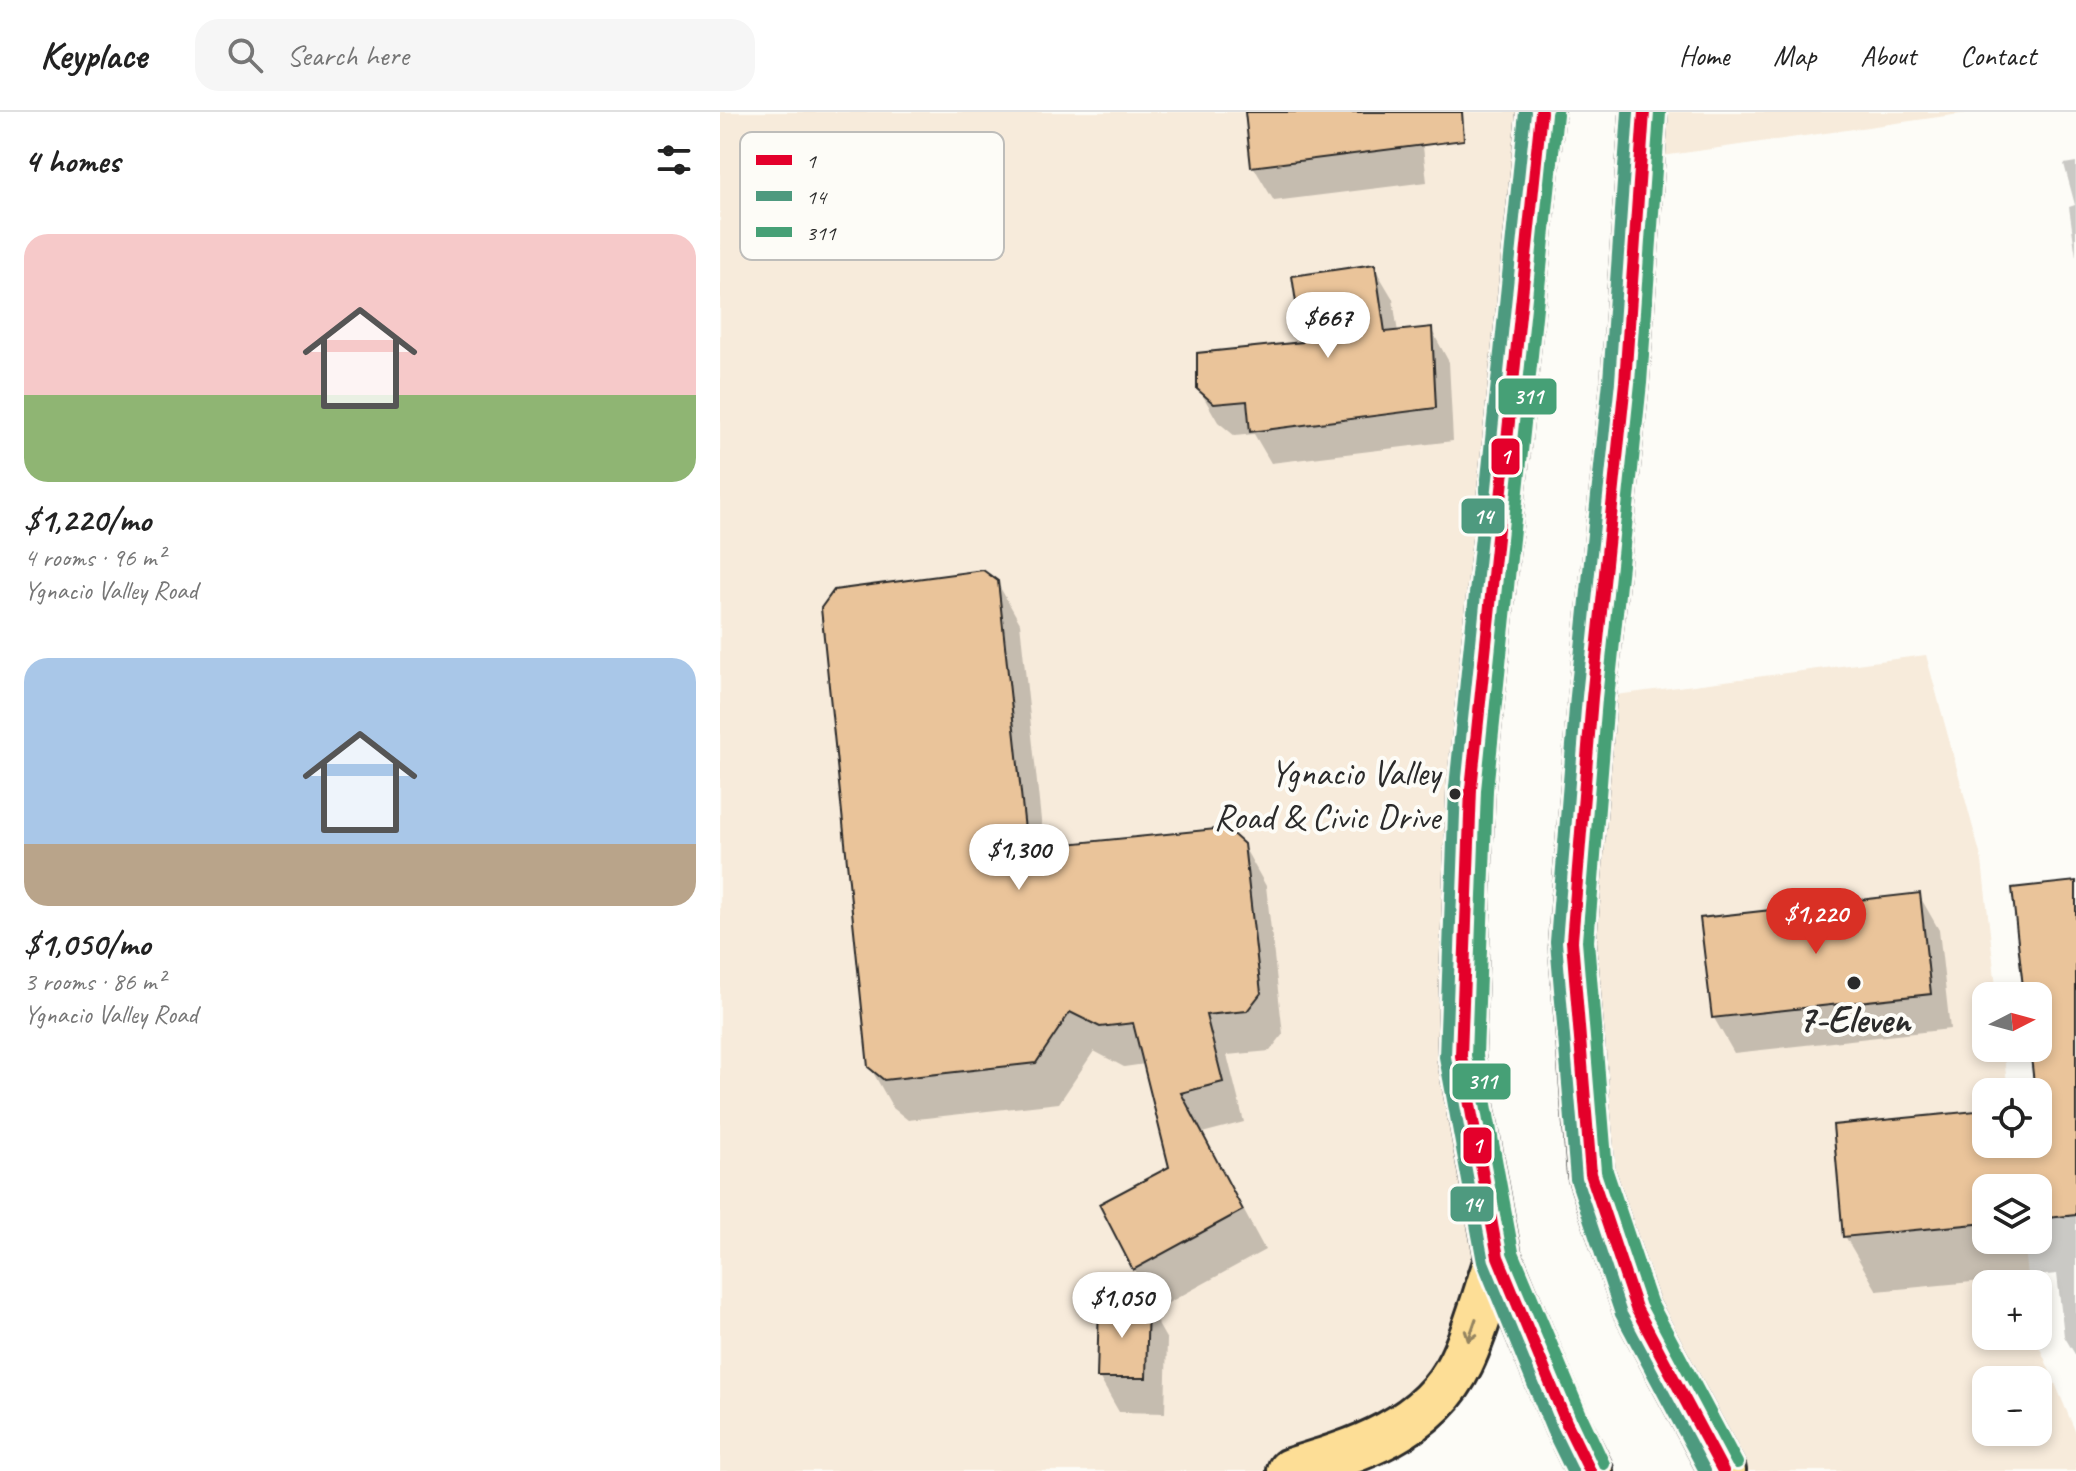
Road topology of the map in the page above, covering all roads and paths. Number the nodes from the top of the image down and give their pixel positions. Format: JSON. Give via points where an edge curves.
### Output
{"nodes":[{"id":1,"x":1541,"y":112,"type":"edge"},
{"id":2,"x":1644,"y":112,"type":"edge"},
{"id":3,"x":1498,"y":1257,"type":"junction"},
{"id":4,"x":1290,"y":1471,"type":"edge"},
{"id":5,"x":1590,"y":1471,"type":"edge"},
{"id":6,"x":1723,"y":1471,"type":"edge"}],
"edges":[{"from":1,"to":3,"type":"highway","via":[[1471,789],[1461,1056]]},
{"from":2,"to":6,"type":"highway","via":[[1625,382],[1572,941],[1591,1174],[1636,1308]]},
{"from":3,"to":4,"type":"highway","one_way":true,"via":[[1461,1362],[1436,1401],[1402,1428],[1349,1453]]},
{"from":3,"to":5,"type":"highway"}]}
